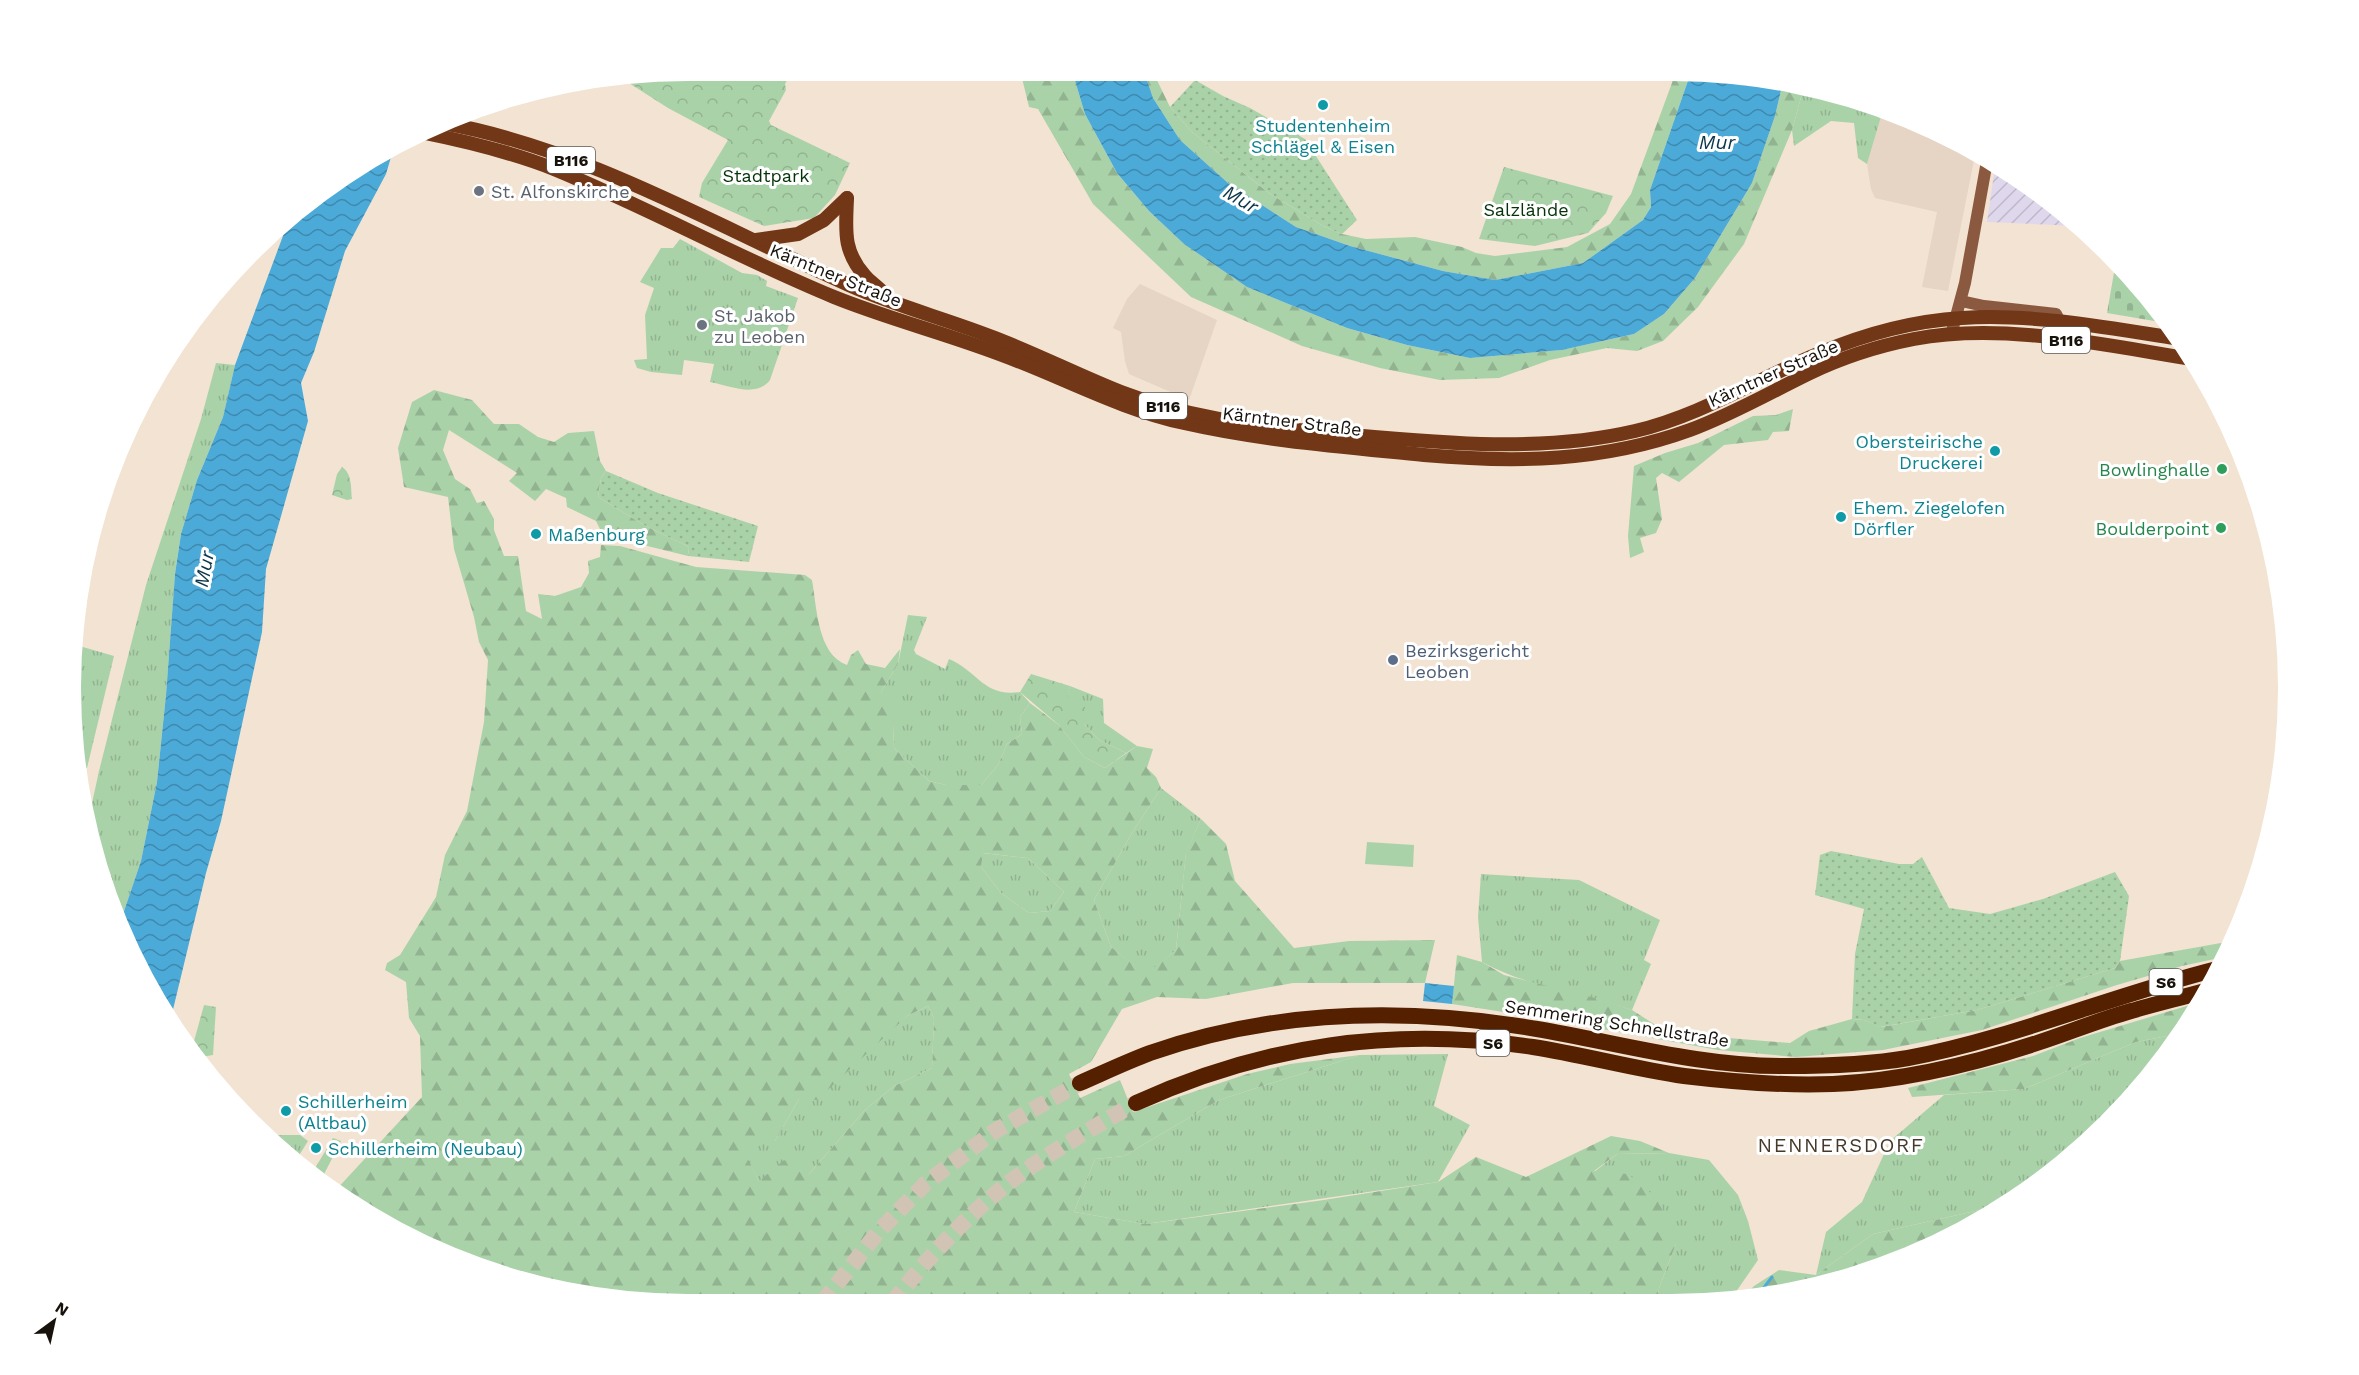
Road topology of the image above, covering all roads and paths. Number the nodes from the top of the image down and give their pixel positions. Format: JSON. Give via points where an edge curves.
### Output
{"nodes":[{"id":1,"x":451,"y":129,"type":"edge"},
{"id":2,"x":452,"y":129,"type":"edge"},
{"id":3,"x":1986,"y":169,"type":"edge"},
{"id":4,"x":756,"y":240,"type":"junction"},
{"id":5,"x":1961,"y":301,"type":"junction"},
{"id":6,"x":892,"y":302,"type":"junction"},
{"id":7,"x":1957,"y":318,"type":"junction"},
{"id":8,"x":2060,"y":322,"type":"junction"},
{"id":9,"x":1951,"y":335,"type":"junction"},
{"id":10,"x":2166,"y":337,"type":"edge"},
{"id":11,"x":2179,"y":356,"type":"edge"},
{"id":12,"x":2207,"y":971,"type":"edge"},
{"id":13,"x":2195,"y":995,"type":"edge"},
{"id":14,"x":1080,"y":1083,"type":"tunnel mouth"},
{"id":15,"x":1136,"y":1103,"type":"tunnel mouth"}],
"edges":[{"from":1,"to":9,"type":"main road","name":"Kärntner Straße","number":"B116","via":[[648,210],[836,298],[1005,356],[1131,408],[1181,423],[1249,436],[1450,457],[1533,460],[1593,454],[1653,442],[1692,429],[1851,357],[1917,339]]},
{"from":2,"to":4,"type":"main road","name":"Kärntner Straße","number":"B116","via":[[506,138],[554,153]]},
{"from":3,"to":5,"type":"main road"},
{"from":4,"to":6,"type":"main road","name":"Kärntner Straße","number":"B116"},
{"from":4,"to":6,"type":"main road","via":[[798,234],[824,220],[847,198],[845,237],[854,261]]},
{"from":5,"to":7,"type":"main road"},
{"from":5,"to":8,"type":"main road","via":[[2056,314]]},
{"from":6,"to":7,"type":"main road","name":"Kärntner Straße","number":"B116","via":[[989,335],[1124,393],[1188,412],[1315,432],[1502,444],[1549,444],[1640,430],[1850,342],[1914,324]]},
{"from":7,"to":8,"type":"main road","name":"Kärntner Straße","number":"B116"},
{"from":7,"to":9,"type":"main road"},
{"from":8,"to":10,"type":"main road","name":"Kärntner Straße","number":"B116"},
{"from":9,"to":11,"type":"main road","name":"Kärntner Straße","number":"B116","via":[[2036,337]]},
{"from":12,"to":14,"type":"highway","name":"Semmering Schnellstraße","number":"S6","via":[[2032,1027],[1946,1050],[1865,1063],[1763,1066],[1686,1058],[1471,1019],[1347,1015],[1273,1022],[1210,1035],[1149,1054]]},
{"from":13,"to":15,"type":"highway","name":"Semmering Schnellstraße","number":"S6","via":[[2129,1011],[2034,1044],[1869,1082],[1762,1084],[1683,1075],[1533,1047],[1401,1038],[1279,1054],[1224,1068]]}]}
